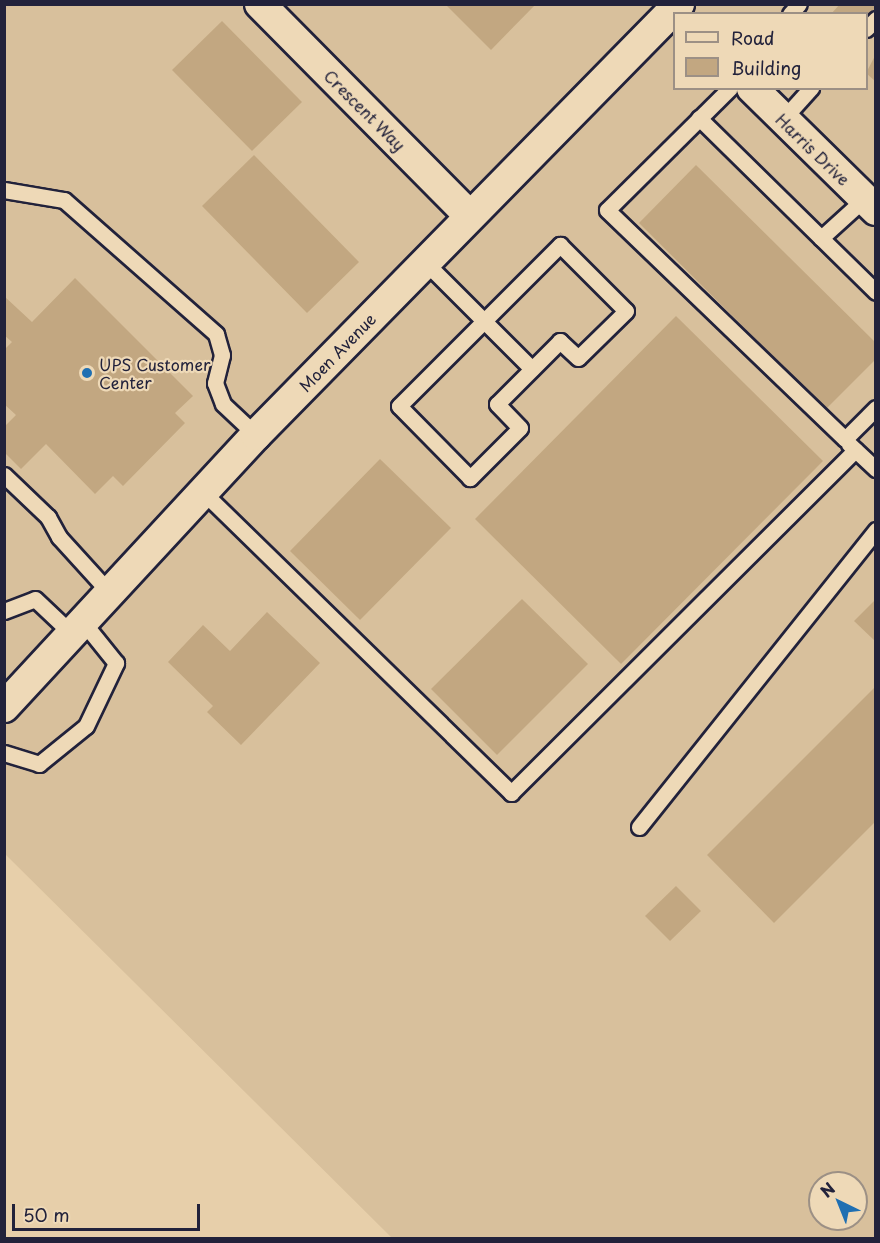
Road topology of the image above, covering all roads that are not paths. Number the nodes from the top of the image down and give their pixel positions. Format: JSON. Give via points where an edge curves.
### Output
{"nodes":[{"id":1,"x":260,"y":4,"type":"edge"},
{"id":2,"x":673,"y":12,"type":"edge"},
{"id":3,"x":728,"y":90,"type":"edge"},
{"id":4,"x":754,"y":90,"type":"edge"},
{"id":5,"x":809,"y":90,"type":"edge"},
{"id":6,"x":699,"y":118,"type":"junction"},
{"id":7,"x":783,"y":119,"type":"junction"},
{"id":8,"x":4,"y":190,"type":"edge"},
{"id":9,"x":872,"y":204,"type":"edge"},
{"id":10,"x":470,"y":216,"type":"junction"},
{"id":11,"x":821,"y":238,"type":"junction"},
{"id":12,"x":426,"y":262,"type":"junction"},
{"id":13,"x":876,"y":292,"type":"edge"},
{"id":14,"x":485,"y":320,"type":"junction"},
{"id":15,"x":532,"y":369,"type":"junction"},
{"id":16,"x":876,"y":408,"type":"edge"},
{"id":17,"x":256,"y":435,"type":"junction"},
{"id":18,"x":850,"y":445,"type":"junction"},
{"id":19,"x":876,"y":469,"type":"edge"},
{"id":20,"x":4,"y":475,"type":"edge"},
{"id":21,"x":203,"y":492,"type":"junction"},
{"id":22,"x":876,"y":530,"type":"edge"},
{"id":23,"x":110,"y":593,"type":"junction"},
{"id":24,"x":4,"y":611,"type":"edge"},
{"id":25,"x":77,"y":628,"type":"junction"},
{"id":26,"x":4,"y":708,"type":"edge"},
{"id":27,"x":4,"y":753,"type":"edge"},
{"id":28,"x":639,"y":827,"type":"dead end"}],
"edges":[{"from":1,"to":10,"type":"street","name":"Crescent Way"},
{"from":2,"to":10,"type":"street","name":"Moen Avenue"},
{"from":3,"to":6,"type":"lane"},
{"from":4,"to":7,"type":"street","name":"Harris Drive"},
{"from":5,"to":7,"type":"lane"},
{"from":6,"to":11,"type":"lane"},
{"from":6,"to":18,"type":"lane","via":[[607,210]]},
{"from":7,"to":9,"type":"street","name":"Harris Drive"},
{"from":8,"to":17,"type":"lane","via":[[64,200],[216,334],[222,355],[215,383],[223,404]]},
{"from":9,"to":11,"type":"lane"},
{"from":10,"to":12,"type":"street","name":"Moen Avenue"},
{"from":11,"to":13,"type":"lane"},
{"from":12,"to":14,"type":"lane"},
{"from":12,"to":17,"type":"street","name":"Moen Avenue"},
{"from":14,"to":15,"type":"lane"},
{"from":14,"to":15,"type":"lane","via":[[560,245],[626,311],[578,358],[561,341]]},
{"from":14,"to":15,"type":"lane","via":[[399,406],[470,478],[520,428],[496,405]]},
{"from":16,"to":18,"type":"lane"},
{"from":17,"to":21,"type":"street","name":"Moen Avenue"},
{"from":18,"to":19,"type":"lane"},
{"from":18,"to":21,"type":"lane","via":[[511,793]]},
{"from":20,"to":23,"type":"lane","via":[[48,517],[59,537]]},
{"from":21,"to":23,"type":"street","name":"Moen Avenue"},
{"from":22,"to":28,"type":"lane"},
{"from":23,"to":25,"type":"street","name":"Moen Avenue"},
{"from":24,"to":25,"type":"lane","via":[[35,599]]},
{"from":25,"to":26,"type":"street","name":"Moen Avenue"},
{"from":25,"to":27,"type":"lane","via":[[116,663],[86,726],[39,764]]}]}
